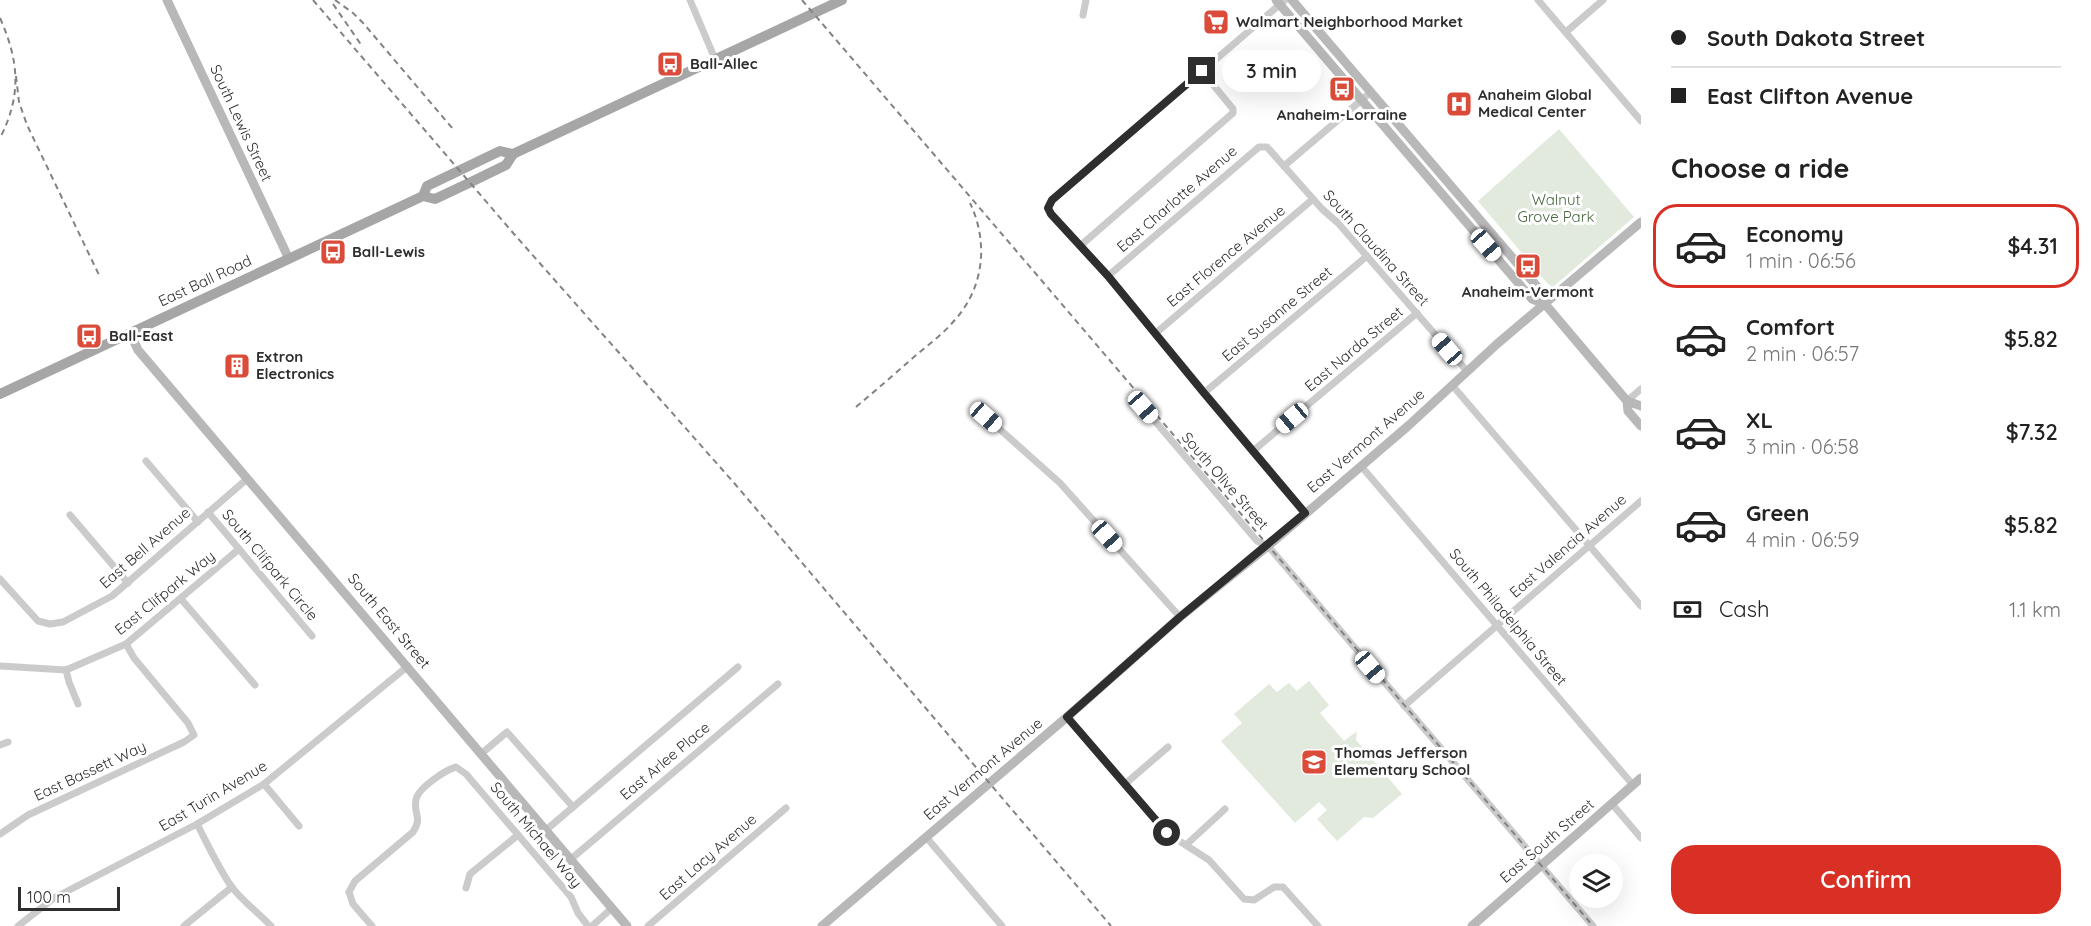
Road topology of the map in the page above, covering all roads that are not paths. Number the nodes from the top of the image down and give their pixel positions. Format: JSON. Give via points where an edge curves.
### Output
{"nodes":[{"id":1,"x":167,"y":0,"type":"edge"},
{"id":2,"x":690,"y":0,"type":"edge"},
{"id":3,"x":842,"y":0,"type":"edge"},
{"id":4,"x":1086,"y":0,"type":"edge"},
{"id":5,"x":1292,"y":0,"type":"edge"},
{"id":6,"x":1538,"y":0,"type":"edge"},
{"id":7,"x":1603,"y":0,"type":"edge"},
{"id":8,"x":1280,"y":2,"type":"edge"},
{"id":9,"x":1083,"y":15,"type":"dead end"},
{"id":10,"x":1566,"y":32,"type":"junction"},
{"id":11,"x":716,"y":59,"type":"junction"},
{"id":12,"x":1327,"y":60,"type":"junction"},
{"id":13,"x":1202,"y":71,"type":"junction"},
{"id":14,"x":1355,"y":74,"type":"junction"},
{"id":15,"x":1371,"y":92,"type":"junction"},
{"id":16,"x":1362,"y":101,"type":"junction"},
{"id":17,"x":1641,"y":121,"type":"edge"},
{"id":18,"x":1264,"y":146,"type":"joint"},
{"id":19,"x":1284,"y":166,"type":"junction"},
{"id":20,"x":1313,"y":199,"type":"junction"},
{"id":21,"x":1641,"y":222,"type":"edge"},
{"id":22,"x":1080,"y":246,"type":"junction"},
{"id":23,"x":1367,"y":256,"type":"junction"},
{"id":24,"x":289,"y":259,"type":"junction"},
{"id":25,"x":1108,"y":276,"type":"junction"},
{"id":26,"x":1545,"y":304,"type":"junction"},
{"id":27,"x":1417,"y":313,"type":"junction"},
{"id":28,"x":130,"y":333,"type":"junction"},
{"id":29,"x":1156,"y":333,"type":"junction"},
{"id":30,"x":1467,"y":371,"type":"junction"},
{"id":31,"x":1452,"y":385,"type":"junction"},
{"id":32,"x":1641,"y":389,"type":"edge"},
{"id":33,"x":1204,"y":393,"type":"junction"},
{"id":34,"x":0,"y":394,"type":"edge"},
{"id":35,"x":1627,"y":401,"type":"junction"},
{"id":36,"x":1641,"y":406,"type":"edge"},
{"id":37,"x":1143,"y":407,"type":"dead end"},
{"id":38,"x":986,"y":417,"type":"dead end"},
{"id":39,"x":1641,"y":426,"type":"edge"},
{"id":40,"x":1253,"y":451,"type":"junction"},
{"id":41,"x":146,"y":461,"type":"dead end"},
{"id":42,"x":1361,"y":466,"type":"junction"},
{"id":43,"x":247,"y":479,"type":"junction"},
{"id":44,"x":1641,"y":501,"type":"edge"},
{"id":45,"x":208,"y":512,"type":"junction"},
{"id":46,"x":1305,"y":513,"type":"junction"},
{"id":47,"x":70,"y":515,"type":"dead end"},
{"id":48,"x":198,"y":522,"type":"junction"},
{"id":49,"x":1589,"y":545,"type":"junction"},
{"id":50,"x":1268,"y":546,"type":"junction"},
{"id":51,"x":239,"y":549,"type":"junction"},
{"id":52,"x":0,"y":579,"type":"edge"},
{"id":53,"x":128,"y":583,"type":"junction"},
{"id":54,"x":181,"y":599,"type":"junction"},
{"id":55,"x":1641,"y":606,"type":"edge"},
{"id":56,"x":1180,"y":617,"type":"junction"},
{"id":57,"x":1497,"y":625,"type":"junction"},
{"id":58,"x":312,"y":636,"type":"dead end"},
{"id":59,"x":126,"y":644,"type":"junction"},
{"id":60,"x":0,"y":666,"type":"edge"},
{"id":61,"x":408,"y":666,"type":"junction"},
{"id":62,"x":738,"y":667,"type":"dead end"},
{"id":63,"x":66,"y":670,"type":"junction"},
{"id":64,"x":778,"y":684,"type":"dead end"},
{"id":65,"x":255,"y":685,"type":"dead end"},
{"id":66,"x":78,"y":704,"type":"dead end"},
{"id":67,"x":1404,"y":706,"type":"junction"},
{"id":68,"x":1067,"y":717,"type":"junction"},
{"id":69,"x":8,"y":742,"type":"dead end"},
{"id":70,"x":0,"y":745,"type":"edge"},
{"id":71,"x":1168,"y":747,"type":"dead end"},
{"id":72,"x":482,"y":753,"type":"junction"},
{"id":73,"x":1641,"y":778,"type":"edge"},
{"id":74,"x":264,"y":784,"type":"junction"},
{"id":75,"x":1125,"y":784,"type":"junction"},
{"id":76,"x":1633,"y":785,"type":"junction"},
{"id":77,"x":1612,"y":804,"type":"junction"},
{"id":78,"x":573,"y":807,"type":"junction"},
{"id":79,"x":786,"y":808,"type":"dead end"},
{"id":80,"x":1225,"y":809,"type":"dead end"},
{"id":81,"x":197,"y":824,"type":"junction"},
{"id":82,"x":299,"y":826,"type":"dead end"},
{"id":83,"x":546,"y":830,"type":"junction"},
{"id":84,"x":0,"y":834,"type":"edge"},
{"id":85,"x":518,"y":835,"type":"junction"},
{"id":86,"x":926,"y":837,"type":"junction"},
{"id":87,"x":1641,"y":838,"type":"edge"},
{"id":88,"x":1186,"y":844,"type":"junction"},
{"id":89,"x":571,"y":859,"type":"junction"},
{"id":90,"x":1542,"y":866,"type":"junction"},
{"id":91,"x":232,"y":887,"type":"junction"},
{"id":92,"x":466,"y":888,"type":"dead end"},
{"id":93,"x":612,"y":908,"type":"junction"},
{"id":94,"x":20,"y":925,"type":"edge"},
{"id":95,"x":184,"y":926,"type":"edge"},
{"id":96,"x":272,"y":926,"type":"edge"},
{"id":97,"x":372,"y":926,"type":"edge"},
{"id":98,"x":590,"y":926,"type":"edge"},
{"id":99,"x":627,"y":926,"type":"edge"},
{"id":100,"x":648,"y":926,"type":"edge"},
{"id":101,"x":822,"y":926,"type":"edge"},
{"id":102,"x":1002,"y":926,"type":"edge"},
{"id":103,"x":1318,"y":926,"type":"edge"},
{"id":104,"x":1472,"y":926,"type":"edge"},
{"id":105,"x":1593,"y":926,"type":"edge"}],
"edges":[{"from":1,"to":24,"type":"street","name":"South Lewis Street"},
{"from":2,"to":11,"type":"street"},
{"from":3,"to":11,"type":"main road","name":"East Ball Road"},
{"from":4,"to":9,"type":"street"},
{"from":5,"to":14,"type":"street"},
{"from":6,"to":10,"type":"street"},
{"from":7,"to":10,"type":"street"},
{"from":8,"to":12,"type":"street"},
{"from":8,"to":13,"type":"street"},
{"from":10,"to":17,"type":"street"},
{"from":11,"to":24,"type":"main road","name":"East Ball Road","via":[[513,154],[507,165],[463,186],[435,199],[423,196]]},
{"from":12,"to":14,"type":"street","via":[[1336,61],[1348,74]]},
{"from":12,"to":16,"type":"street"},
{"from":13,"to":22,"type":"street","via":[[1233,113]]},
{"from":13,"to":22,"type":"street","via":[[1052,200],[1048,208],[1051,214]]},
{"from":14,"to":15,"type":"street"},
{"from":15,"to":16,"type":"street"},
{"from":15,"to":26,"type":"street","via":[[1540,290]]},
{"from":16,"to":19,"type":"street"},
{"from":16,"to":26,"type":"street","via":[[1532,299]]},
{"from":18,"to":19,"type":"street","name":"South Claudina Street"},
{"from":18,"to":25,"type":"street","name":"East Charlotte Avenue"},
{"from":19,"to":20,"type":"street","name":"South Claudina Street"},
{"from":20,"to":23,"type":"street","name":"South Claudina Street"},
{"from":20,"to":29,"type":"street","name":"East Florence Avenue"},
{"from":21,"to":26,"type":"street","name":"East Vermont Avenue"},
{"from":22,"to":25,"type":"street"},
{"from":23,"to":27,"type":"street","name":"South Claudina Street"},
{"from":23,"to":33,"type":"street","name":"East Susanne Street"},
{"from":24,"to":28,"type":"main road","name":"East Ball Road"},
{"from":25,"to":29,"type":"street"},
{"from":26,"to":30,"type":"street","name":"East Vermont Avenue"},
{"from":26,"to":35,"type":"street"},
{"from":27,"to":30,"type":"street","name":"South Claudina Street"},
{"from":27,"to":40,"type":"street","name":"East Narda Street"},
{"from":28,"to":34,"type":"main road","name":"East Ball Road"},
{"from":28,"to":43,"type":"street","name":"South East Street","via":[[138,350]]},
{"from":29,"to":33,"type":"street"},
{"from":30,"to":31,"type":"street","name":"East Vermont Avenue"},
{"from":31,"to":42,"type":"street","name":"East Vermont Avenue"},
{"from":31,"to":49,"type":"street"},
{"from":32,"to":35,"type":"street"},
{"from":33,"to":40,"type":"street"},
{"from":35,"to":36,"type":"street"},
{"from":35,"to":39,"type":"street","via":[[1628,411]]},
{"from":37,"to":50,"type":"street","name":"South Olive Street","via":[[1257,541]]},
{"from":38,"to":56,"type":"street","via":[[1060,483]]},
{"from":40,"to":46,"type":"street"},
{"from":41,"to":48,"type":"street","name":"South Clifpark Circle"},
{"from":42,"to":46,"type":"street","name":"East Vermont Avenue"},
{"from":42,"to":57,"type":"street","name":"South Philadelphia Street"},
{"from":43,"to":45,"type":"street","name":"East Bell Avenue"},
{"from":43,"to":61,"type":"street","name":"South East Street"},
{"from":44,"to":49,"type":"street","name":"East Valencia Avenue"},
{"from":45,"to":48,"type":"street","name":"East Bell Avenue"},
{"from":45,"to":51,"type":"street","name":"South Clifpark Circle"},
{"from":46,"to":50,"type":"street","name":"East Vermont Avenue"},
{"from":47,"to":53,"type":"street"},
{"from":48,"to":53,"type":"street","name":"East Bell Avenue"},
{"from":49,"to":55,"type":"street"},
{"from":49,"to":57,"type":"street","name":"East Valencia Avenue"},
{"from":50,"to":56,"type":"street","name":"East Vermont Avenue"},
{"from":50,"to":67,"type":"street","name":"South Olive Street"},
{"from":51,"to":54,"type":"street","name":"East Clifpark Way"},
{"from":51,"to":58,"type":"street","name":"South Clifpark Circle"},
{"from":52,"to":53,"type":"street","name":"East Bell Avenue","via":[[30,614],[50,624],[94,607]]},
{"from":54,"to":59,"type":"street","name":"East Clifpark Way"},
{"from":54,"to":65,"type":"street"},
{"from":56,"to":68,"type":"street","name":"East Vermont Avenue"},
{"from":57,"to":67,"type":"street","name":"East Valencia Avenue"},
{"from":57,"to":76,"type":"street","name":"South Philadelphia Street"},
{"from":59,"to":63,"type":"street","name":"East Clifpark Way"},
{"from":59,"to":84,"type":"street","name":"East Bassett Way","via":[[194,735],[28,815]]},
{"from":60,"to":63,"type":"street","name":"East Clifpark Way"},
{"from":61,"to":72,"type":"street","name":"South East Street"},
{"from":61,"to":74,"type":"street","name":"East Turin Avenue"},
{"from":62,"to":78,"type":"street"},
{"from":63,"to":66,"type":"street"},
{"from":64,"to":89,"type":"street","name":"East Arlee Place"},
{"from":67,"to":90,"type":"street","name":"South Olive Street"},
{"from":68,"to":75,"type":"street"},
{"from":68,"to":86,"type":"street","name":"East Vermont Avenue"},
{"from":69,"to":70,"type":"street"},
{"from":71,"to":75,"type":"street"},
{"from":72,"to":78,"type":"street","via":[[507,732]]},
{"from":72,"to":83,"type":"street","name":"South East Street"},
{"from":73,"to":76,"type":"street","name":"East South Street"},
{"from":74,"to":81,"type":"street","name":"East Turin Avenue"},
{"from":74,"to":82,"type":"street"},
{"from":75,"to":88,"type":"street","via":[[1167,833]]},
{"from":76,"to":77,"type":"street","name":"East South Street"},
{"from":77,"to":87,"type":"street"},
{"from":77,"to":90,"type":"street","name":"East South Street"},
{"from":78,"to":83,"type":"street"},
{"from":79,"to":100,"type":"street","name":"East Lacy Avenue"},
{"from":80,"to":88,"type":"street"},
{"from":81,"to":91,"type":"street"},
{"from":81,"to":94,"type":"street","name":"East Turin Avenue","via":[[54,898]]},
{"from":83,"to":89,"type":"street","name":"South East Street"},
{"from":85,"to":92,"type":"street","via":[[470,874]]},
{"from":85,"to":97,"type":"street","name":"South Michael Way","via":[[466,774],[456,767],[443,772],[416,798],[421,827],[345,892]]},
{"from":85,"to":98,"type":"street","name":"South Michael Way","via":[[571,897]]},
{"from":86,"to":101,"type":"street","name":"East Vermont Avenue"},
{"from":86,"to":102,"type":"street"},
{"from":88,"to":103,"type":"street","via":[[1209,860],[1244,898],[1254,900],[1274,887],[1283,887]]},
{"from":89,"to":93,"type":"street","name":"South East Street"},
{"from":90,"to":104,"type":"street","name":"East South Street"},
{"from":90,"to":105,"type":"street","name":"South Olive Street"},
{"from":91,"to":95,"type":"street"},
{"from":91,"to":96,"type":"street"},
{"from":93,"to":98,"type":"street"},
{"from":93,"to":99,"type":"street","name":"South East Street"}]}
